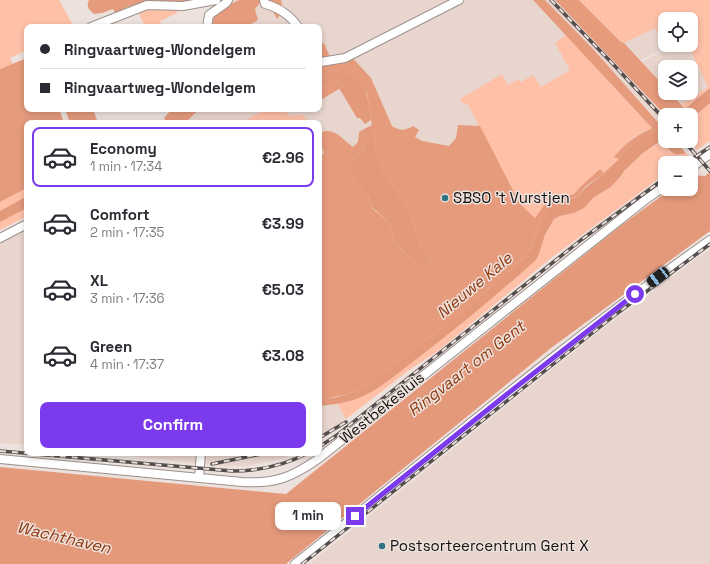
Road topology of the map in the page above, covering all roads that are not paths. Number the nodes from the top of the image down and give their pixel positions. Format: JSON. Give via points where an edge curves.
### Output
{"nodes":[{"id":1,"x":216,"y":0,"type":"edge"},
{"id":2,"x":228,"y":0,"type":"edge"},
{"id":3,"x":264,"y":0,"type":"edge"},
{"id":4,"x":459,"y":0,"type":"edge"},
{"id":5,"x":99,"y":24,"type":"edge"},
{"id":6,"x":208,"y":24,"type":"edge"},
{"id":7,"x":296,"y":24,"type":"edge"},
{"id":8,"x":322,"y":62,"type":"edge"},
{"id":9,"x":710,"y":154,"type":"edge"},
{"id":10,"x":698,"y":163,"type":"edge"},
{"id":11,"x":658,"y":191,"type":"edge"},
{"id":12,"x":24,"y":226,"type":"edge"},
{"id":13,"x":0,"y":238,"type":"edge"},
{"id":14,"x":710,"y":240,"type":"edge"},
{"id":15,"x":201,"y":456,"type":"edge"},
{"id":16,"x":322,"y":456,"type":"edge"},
{"id":17,"x":322,"y":456,"type":"edge"},
{"id":18,"x":0,"y":459,"type":"edge"},
{"id":19,"x":199,"y":478,"type":"junction"},
{"id":20,"x":295,"y":564,"type":"edge"}],
"edges":[{"from":1,"to":5,"type":"street","via":[[183,6],[147,5]]},
{"from":2,"to":6,"type":"street","via":[[209,16]]},
{"from":3,"to":7,"type":"street"},
{"from":4,"to":8,"type":"street","via":[[345,58]]},
{"from":9,"to":10,"type":"street"},
{"from":11,"to":16,"type":"street","name":"Westbekesluis"},
{"from":12,"to":13,"type":"street"},
{"from":14,"to":20,"type":"street","via":[[586,332]]},
{"from":15,"to":19,"type":"street"},
{"from":17,"to":19,"type":"street","name":"Westbekesluis","via":[[301,471],[271,482]]},
{"from":18,"to":19,"type":"street","name":"Westbekesluis"}]}
